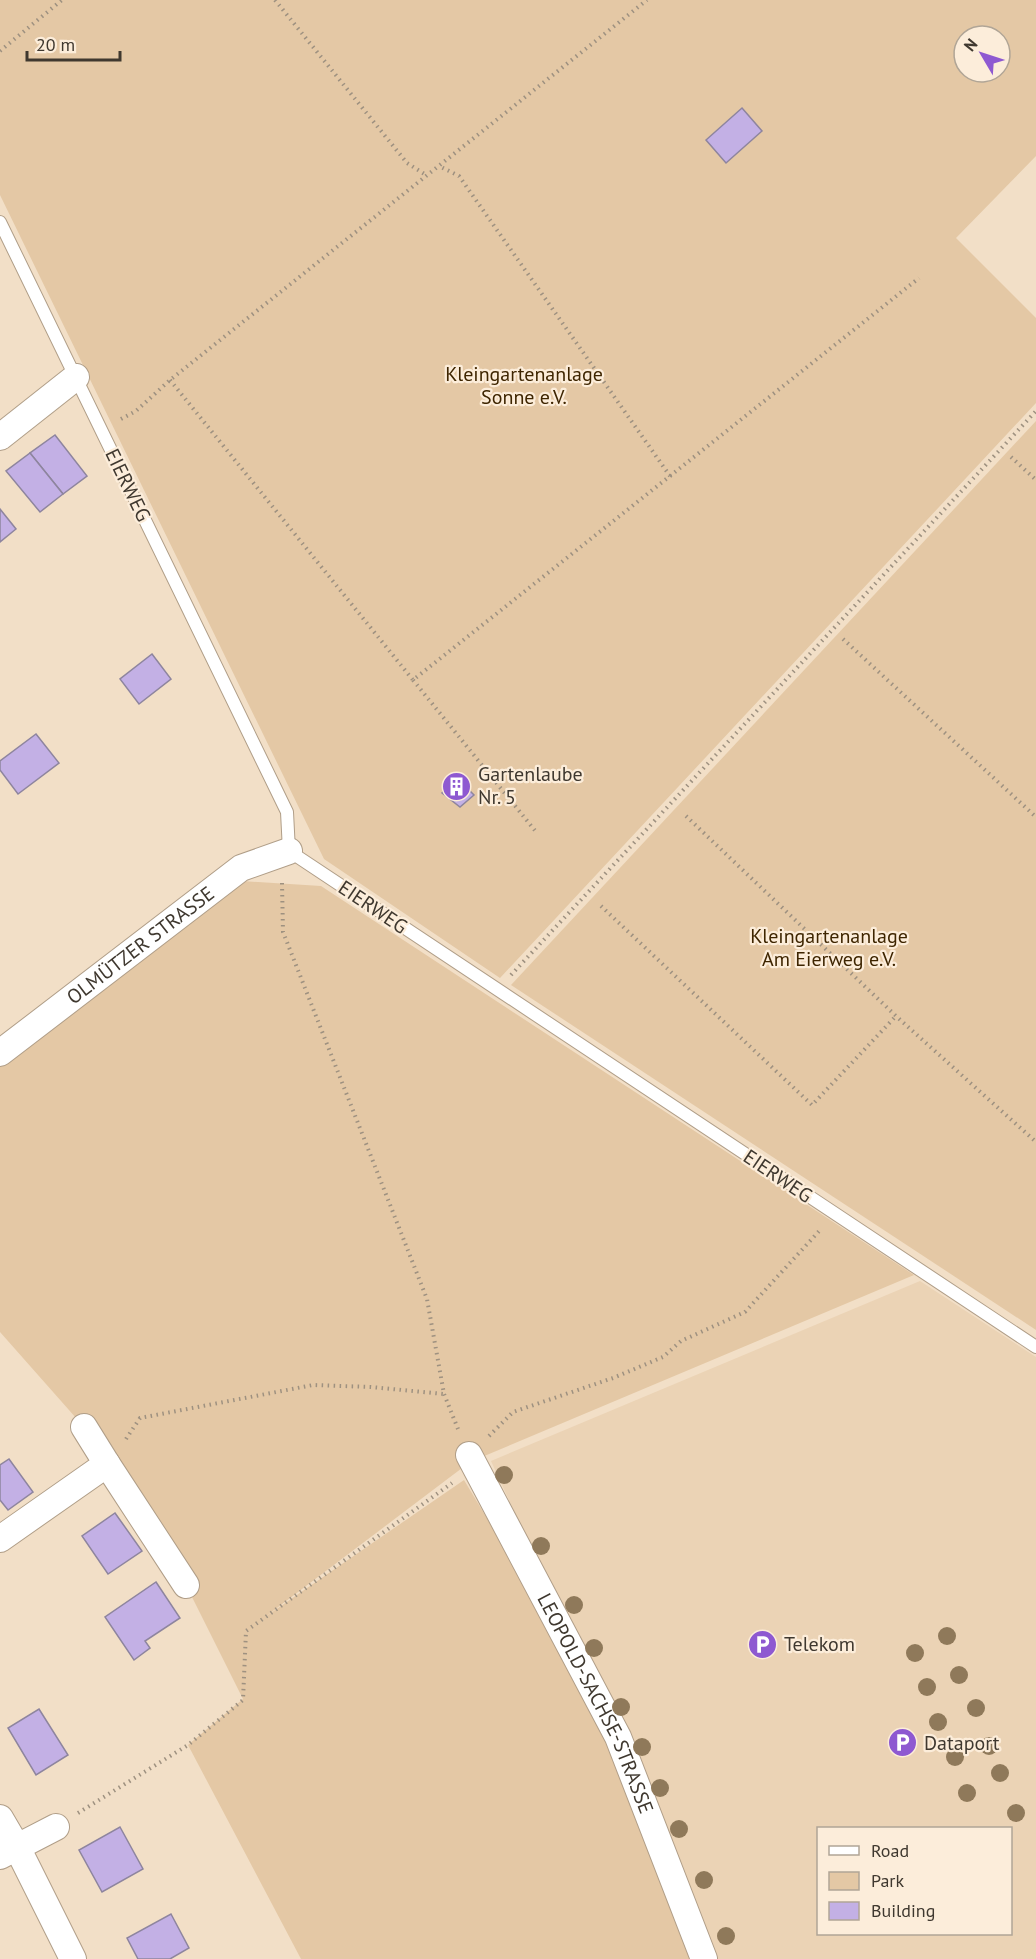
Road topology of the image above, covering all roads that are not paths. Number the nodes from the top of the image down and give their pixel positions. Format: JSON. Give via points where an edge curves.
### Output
{"nodes":[{"id":1,"x":0,"y":222,"type":"edge"},
{"id":2,"x":76,"y":377,"type":"junction"},
{"id":3,"x":0,"y":437,"type":"edge"},
{"id":4,"x":289,"y":851,"type":"junction"},
{"id":5,"x":0,"y":1053,"type":"edge"},
{"id":6,"x":1036,"y":1347,"type":"edge"},
{"id":7,"x":84,"y":1427,"type":"dead end"},
{"id":8,"x":469,"y":1455,"type":"road end"},
{"id":9,"x":107,"y":1464,"type":"junction"},
{"id":10,"x":0,"y":1539,"type":"edge"},
{"id":11,"x":186,"y":1585,"type":"dead end"},
{"id":12,"x":0,"y":1818,"type":"edge"},
{"id":13,"x":56,"y":1827,"type":"road end"},
{"id":14,"x":9,"y":1851,"type":"edge"},
{"id":15,"x":74,"y":1959,"type":"edge"},
{"id":16,"x":704,"y":1959,"type":"edge"}],
"edges":[{"from":1,"to":2,"type":"lane","name":"EIERWEG"},
{"from":2,"to":3,"type":"street"},
{"from":2,"to":4,"type":"lane","name":"EIERWEG","via":[[287,812]]},
{"from":4,"to":5,"type":"street","name":"OLMÜTZER STRASSE","via":[[241,868]]},
{"from":4,"to":6,"type":"lane","name":"EIERWEG"},
{"from":7,"to":9,"type":"street"},
{"from":8,"to":16,"type":"street","name":"LEOPOLD-SACHSE-STRASSE","via":[[618,1737]]},
{"from":9,"to":10,"type":"street"},
{"from":9,"to":11,"type":"street"},
{"from":12,"to":14,"type":"street"},
{"from":13,"to":14,"type":"street"},
{"from":14,"to":15,"type":"street"}]}
